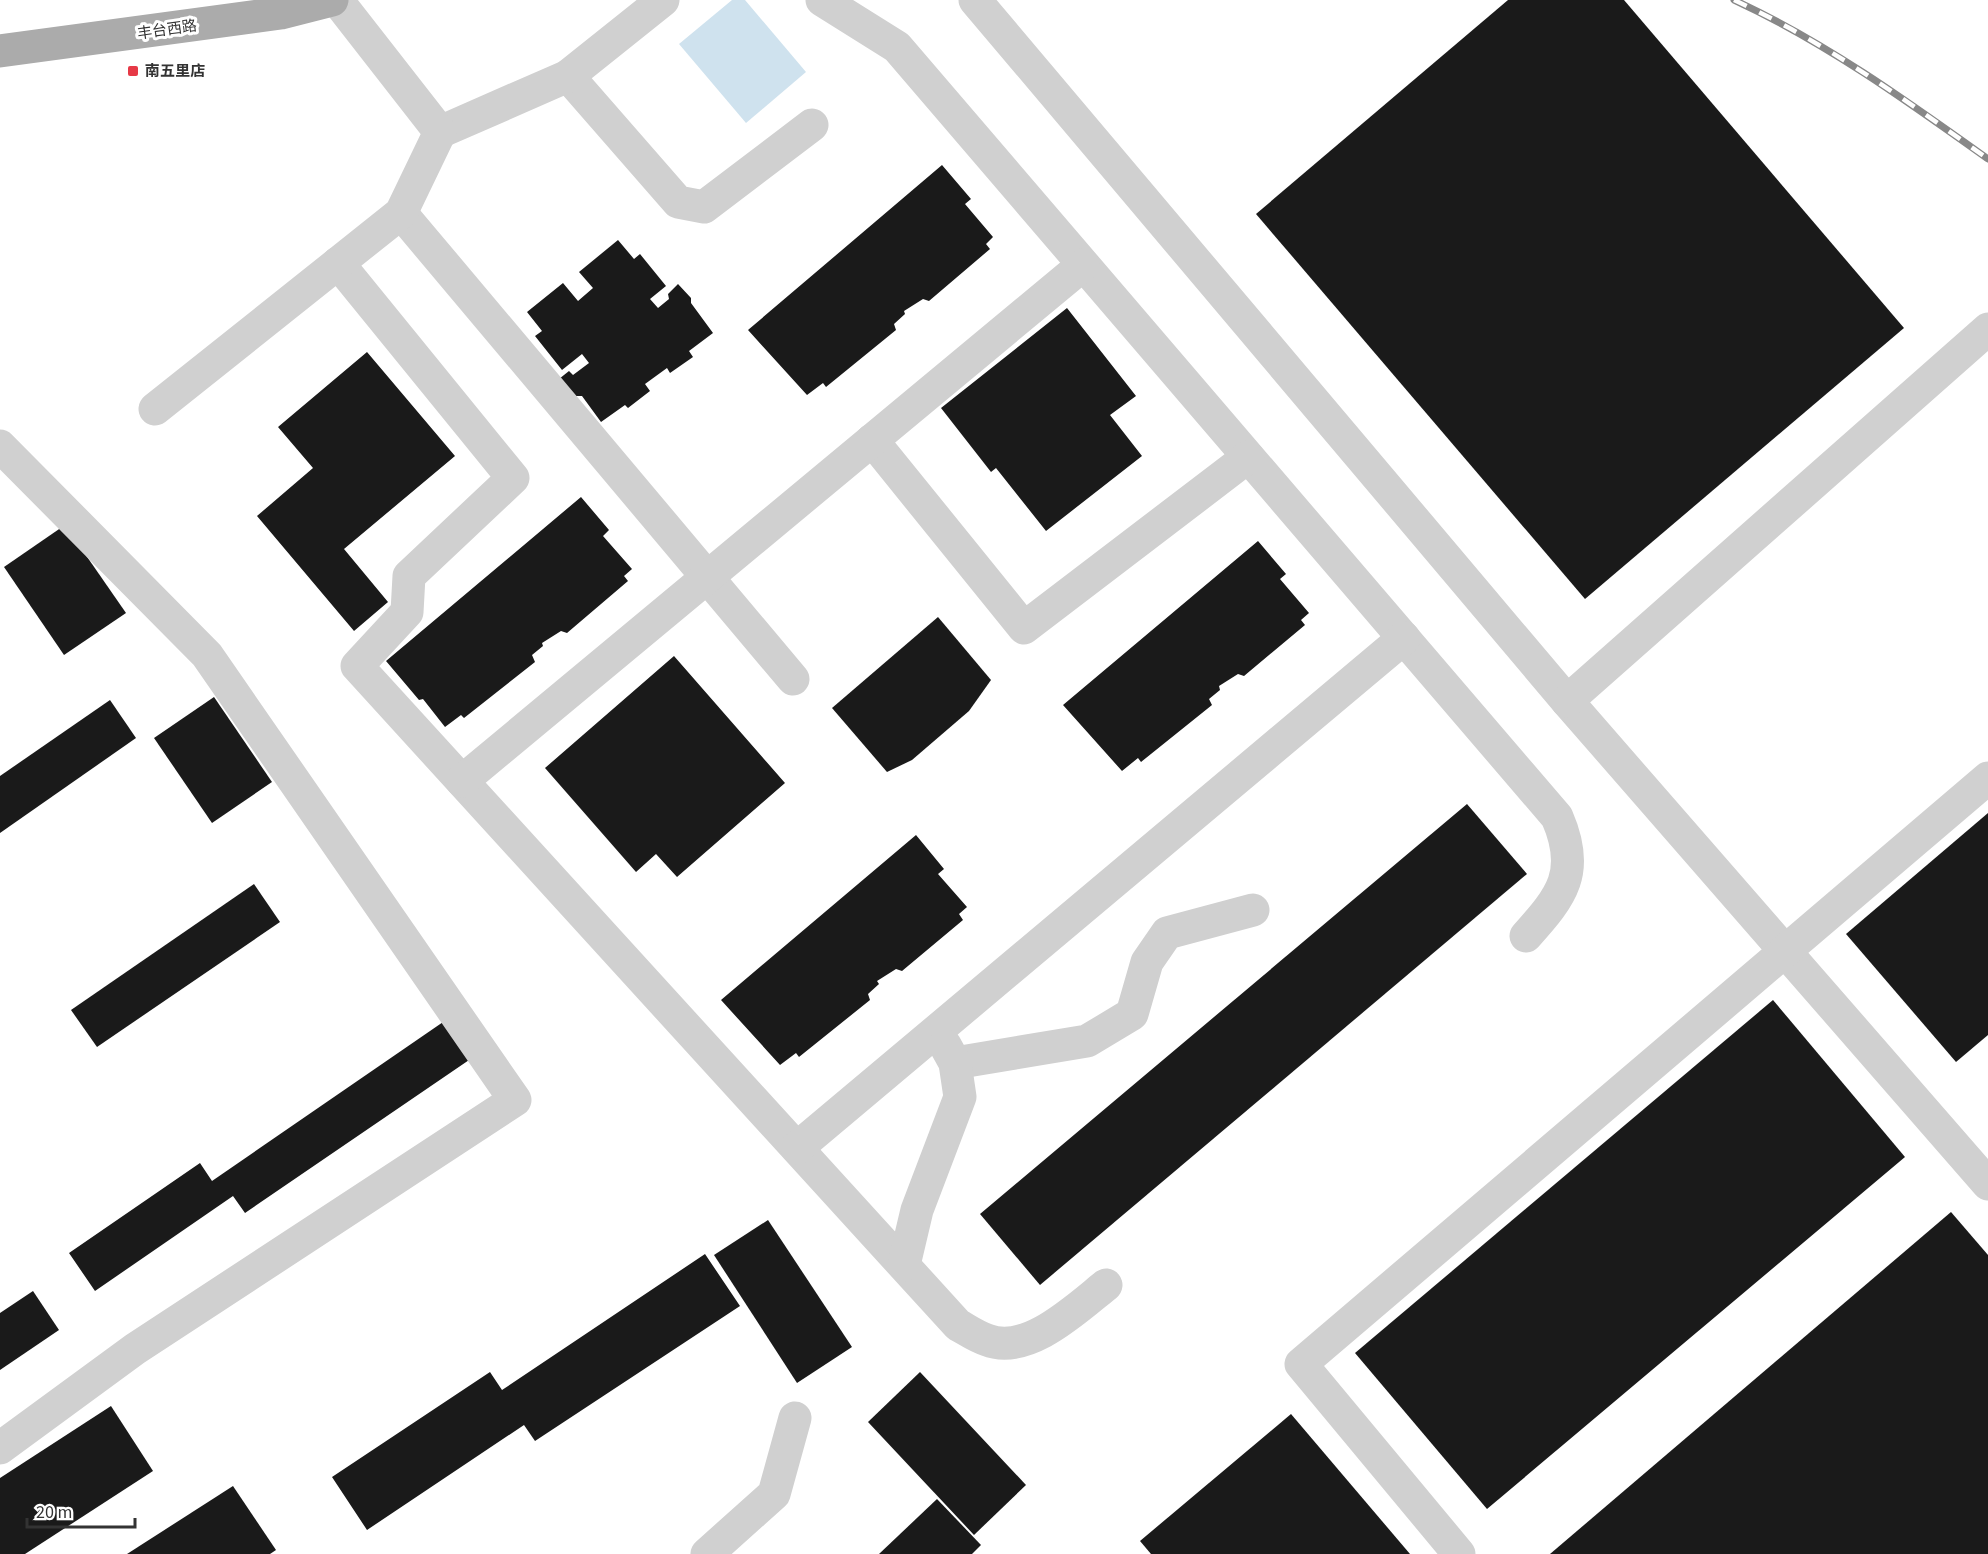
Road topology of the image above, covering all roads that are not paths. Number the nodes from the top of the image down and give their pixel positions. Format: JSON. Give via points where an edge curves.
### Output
{"nodes":[{"id":1,"x":332,"y":0,"type":"edge"},
{"id":2,"x":337,"y":0,"type":"edge"},
{"id":3,"x":663,"y":0,"type":"edge"},
{"id":4,"x":822,"y":0,"type":"edge"},
{"id":5,"x":975,"y":0,"type":"edge"},
{"id":6,"x":0,"y":51,"type":"edge"},
{"id":7,"x":568,"y":76,"type":"junction"},
{"id":8,"x":812,"y":125,"type":"dead end"},
{"id":9,"x":440,"y":132,"type":"junction"},
{"id":10,"x":401,"y":213,"type":"junction"},
{"id":11,"x":338,"y":263,"type":"junction"},
{"id":12,"x":1083,"y":265,"type":"junction"},
{"id":13,"x":1988,"y":329,"type":"edge"},
{"id":14,"x":155,"y":409,"type":"dead end"},
{"id":15,"x":872,"y":440,"type":"junction"},
{"id":16,"x":0,"y":446,"type":"edge"},
{"id":17,"x":1248,"y":457,"type":"junction"},
{"id":18,"x":708,"y":577,"type":"junction"},
{"id":19,"x":1404,"y":638,"type":"junction"},
{"id":20,"x":793,"y":679,"type":"dead end"},
{"id":21,"x":1567,"y":701,"type":"junction"},
{"id":22,"x":1988,"y":778,"type":"edge"},
{"id":23,"x":462,"y":781,"type":"junction"},
{"id":24,"x":1253,"y":910,"type":"dead end"},
{"id":25,"x":1526,"y":936,"type":"dead end"},
{"id":26,"x":1785,"y":951,"type":"junction"},
{"id":27,"x":936,"y":1031,"type":"junction"},
{"id":28,"x":956,"y":1063,"type":"junction"},
{"id":29,"x":797,"y":1148,"type":"junction"},
{"id":30,"x":1988,"y":1184,"type":"edge"},
{"id":31,"x":904,"y":1265,"type":"junction"},
{"id":32,"x":1106,"y":1285,"type":"dead end"},
{"id":33,"x":795,"y":1418,"type":"dead end"},
{"id":34,"x":0,"y":1448,"type":"edge"},
{"id":35,"x":707,"y":1554,"type":"edge"},
{"id":36,"x":1459,"y":1554,"type":"edge"}],
"edges":[{"from":1,"to":6,"type":"main road","name":"丰台西路","via":[[281,13]]},
{"from":2,"to":9,"type":"street"},
{"from":3,"to":7,"type":"street"},
{"from":4,"to":12,"type":"street","via":[[897,47]]},
{"from":5,"to":21,"type":"street"},
{"from":7,"to":8,"type":"street","via":[[678,202],[704,207]]},
{"from":7,"to":9,"type":"street"},
{"from":9,"to":10,"type":"street"},
{"from":10,"to":11,"type":"street"},
{"from":10,"to":18,"type":"street"},
{"from":11,"to":14,"type":"street"},
{"from":11,"to":23,"type":"street","via":[[513,478],[409,576],[407,612],[357,666]]},
{"from":12,"to":15,"type":"street"},
{"from":12,"to":17,"type":"street"},
{"from":13,"to":21,"type":"street"},
{"from":15,"to":17,"type":"street","via":[[1024,628]]},
{"from":15,"to":18,"type":"street"},
{"from":16,"to":34,"type":"street","via":[[207,655],[515,1100],[135,1349]]},
{"from":17,"to":19,"type":"street"},
{"from":18,"to":20,"type":"street"},
{"from":18,"to":23,"type":"street"},
{"from":19,"to":25,"type":"street","via":[[1557,818],[1567,840],[1570,858],[1563,885],[1554,906]]},
{"from":19,"to":27,"type":"street"},
{"from":21,"to":26,"type":"street"},
{"from":22,"to":26,"type":"street"},
{"from":23,"to":29,"type":"street"},
{"from":24,"to":28,"type":"street","via":[[1167,933],[1147,962],[1132,1014],[1087,1041]]},
{"from":26,"to":30,"type":"street"},
{"from":26,"to":36,"type":"street","via":[[1301,1364]]},
{"from":27,"to":28,"type":"street"},
{"from":27,"to":29,"type":"street"},
{"from":28,"to":31,"type":"street","via":[[960,1098],[917,1210]]},
{"from":29,"to":31,"type":"street"},
{"from":31,"to":32,"type":"street","via":[[958,1324],[988,1341],[1016,1344],[1060,1321]]},
{"from":33,"to":35,"type":"street","via":[[774,1494]]}]}
